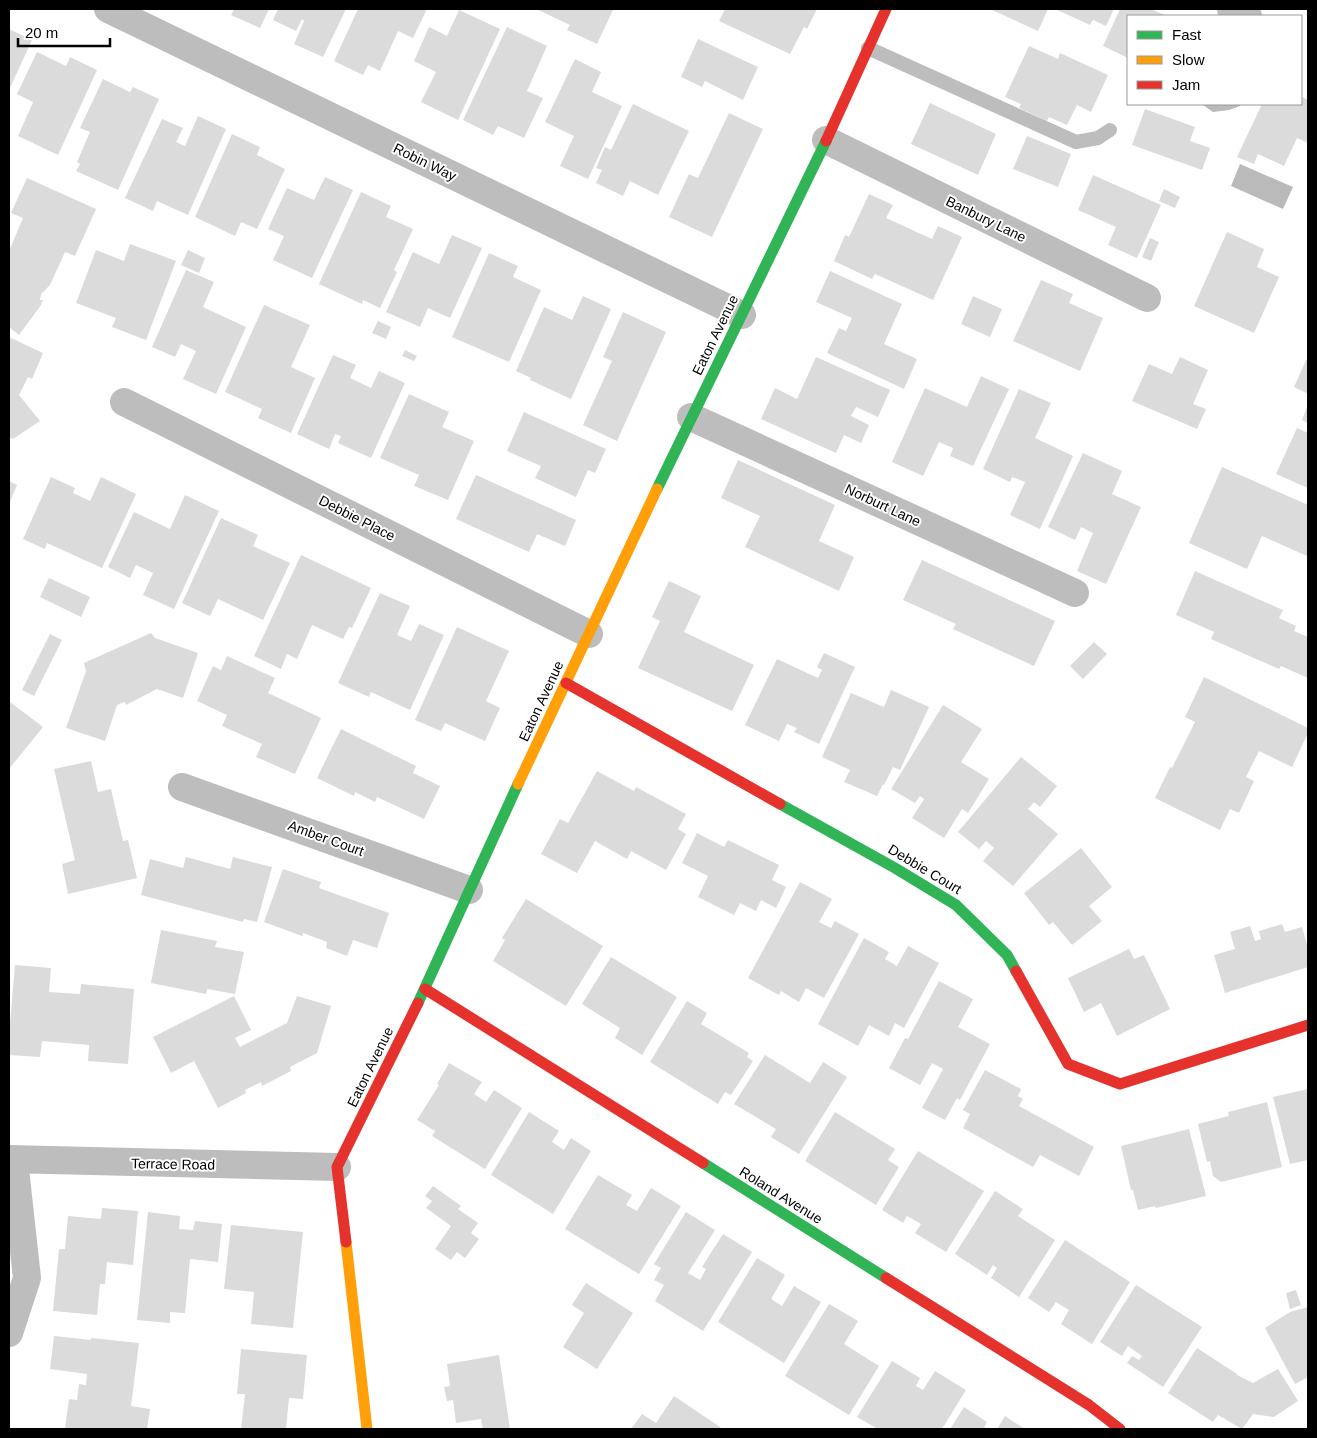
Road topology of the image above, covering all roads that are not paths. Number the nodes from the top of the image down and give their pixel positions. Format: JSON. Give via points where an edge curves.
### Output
{"nodes":[{"id":1,"x":108,"y":9,"type":"edge"},
{"id":2,"x":886,"y":9,"type":"edge"},
{"id":3,"x":1232,"y":9,"type":"edge"},
{"id":4,"x":1246,"y":15,"type":"edge"},
{"id":5,"x":868,"y":48,"type":"junction"},
{"id":6,"x":1110,"y":130,"type":"dead end"},
{"id":7,"x":826,"y":140,"type":"junction"},
{"id":8,"x":1147,"y":298,"type":"dead end"},
{"id":9,"x":742,"y":314,"type":"junction"},
{"id":10,"x":124,"y":402,"type":"dead end"},
{"id":11,"x":691,"y":418,"type":"junction"},
{"id":12,"x":1075,"y":593,"type":"dead end"},
{"id":13,"x":589,"y":634,"type":"junction"},
{"id":14,"x":566,"y":683,"type":"junction"},
{"id":15,"x":182,"y":787,"type":"dead end"},
{"id":16,"x":469,"y":890,"type":"junction"},
{"id":17,"x":425,"y":989,"type":"junction"},
{"id":18,"x":1308,"y":1025,"type":"edge"},
{"id":19,"x":11,"y":1160,"type":"edge"},
{"id":20,"x":337,"y":1167,"type":"junction"},
{"id":21,"x":9,"y":1334,"type":"edge"},
{"id":22,"x":367,"y":1429,"type":"edge"},
{"id":23,"x":1120,"y":1429,"type":"edge"}],
"edges":[{"from":1,"to":9,"type":"street","name":"Robin Way"},
{"from":2,"to":5,"type":"street","name":"Eaton Avenue"},
{"from":3,"to":4,"type":"street"},
{"from":5,"to":6,"type":"lane","via":[[1076,142],[1098,138]]},
{"from":5,"to":7,"type":"street","name":"Eaton Avenue"},
{"from":7,"to":8,"type":"street","name":"Banbury Lane"},
{"from":7,"to":9,"type":"street","name":"Eaton Avenue"},
{"from":9,"to":11,"type":"street","name":"Eaton Avenue"},
{"from":10,"to":13,"type":"street","name":"Debbie Place"},
{"from":11,"to":12,"type":"street","name":"Norburt Lane"},
{"from":11,"to":13,"type":"street","name":"Eaton Avenue"},
{"from":13,"to":14,"type":"street","name":"Eaton Avenue"},
{"from":14,"to":16,"type":"street","name":"Eaton Avenue"},
{"from":14,"to":18,"type":"street","name":"Debbie Court","via":[[956,905],[1008,955],[1068,1064],[1120,1084]]},
{"from":15,"to":16,"type":"street","name":"Amber Court"},
{"from":16,"to":17,"type":"street","name":"Eaton Avenue"},
{"from":17,"to":20,"type":"street","name":"Eaton Avenue"},
{"from":17,"to":23,"type":"street","name":"Roland Avenue","via":[[1081,1400]]},
{"from":19,"to":20,"type":"street","name":"Terrace Road"},
{"from":19,"to":21,"type":"street","via":[[27,1278]]},
{"from":20,"to":22,"type":"street"}]}
